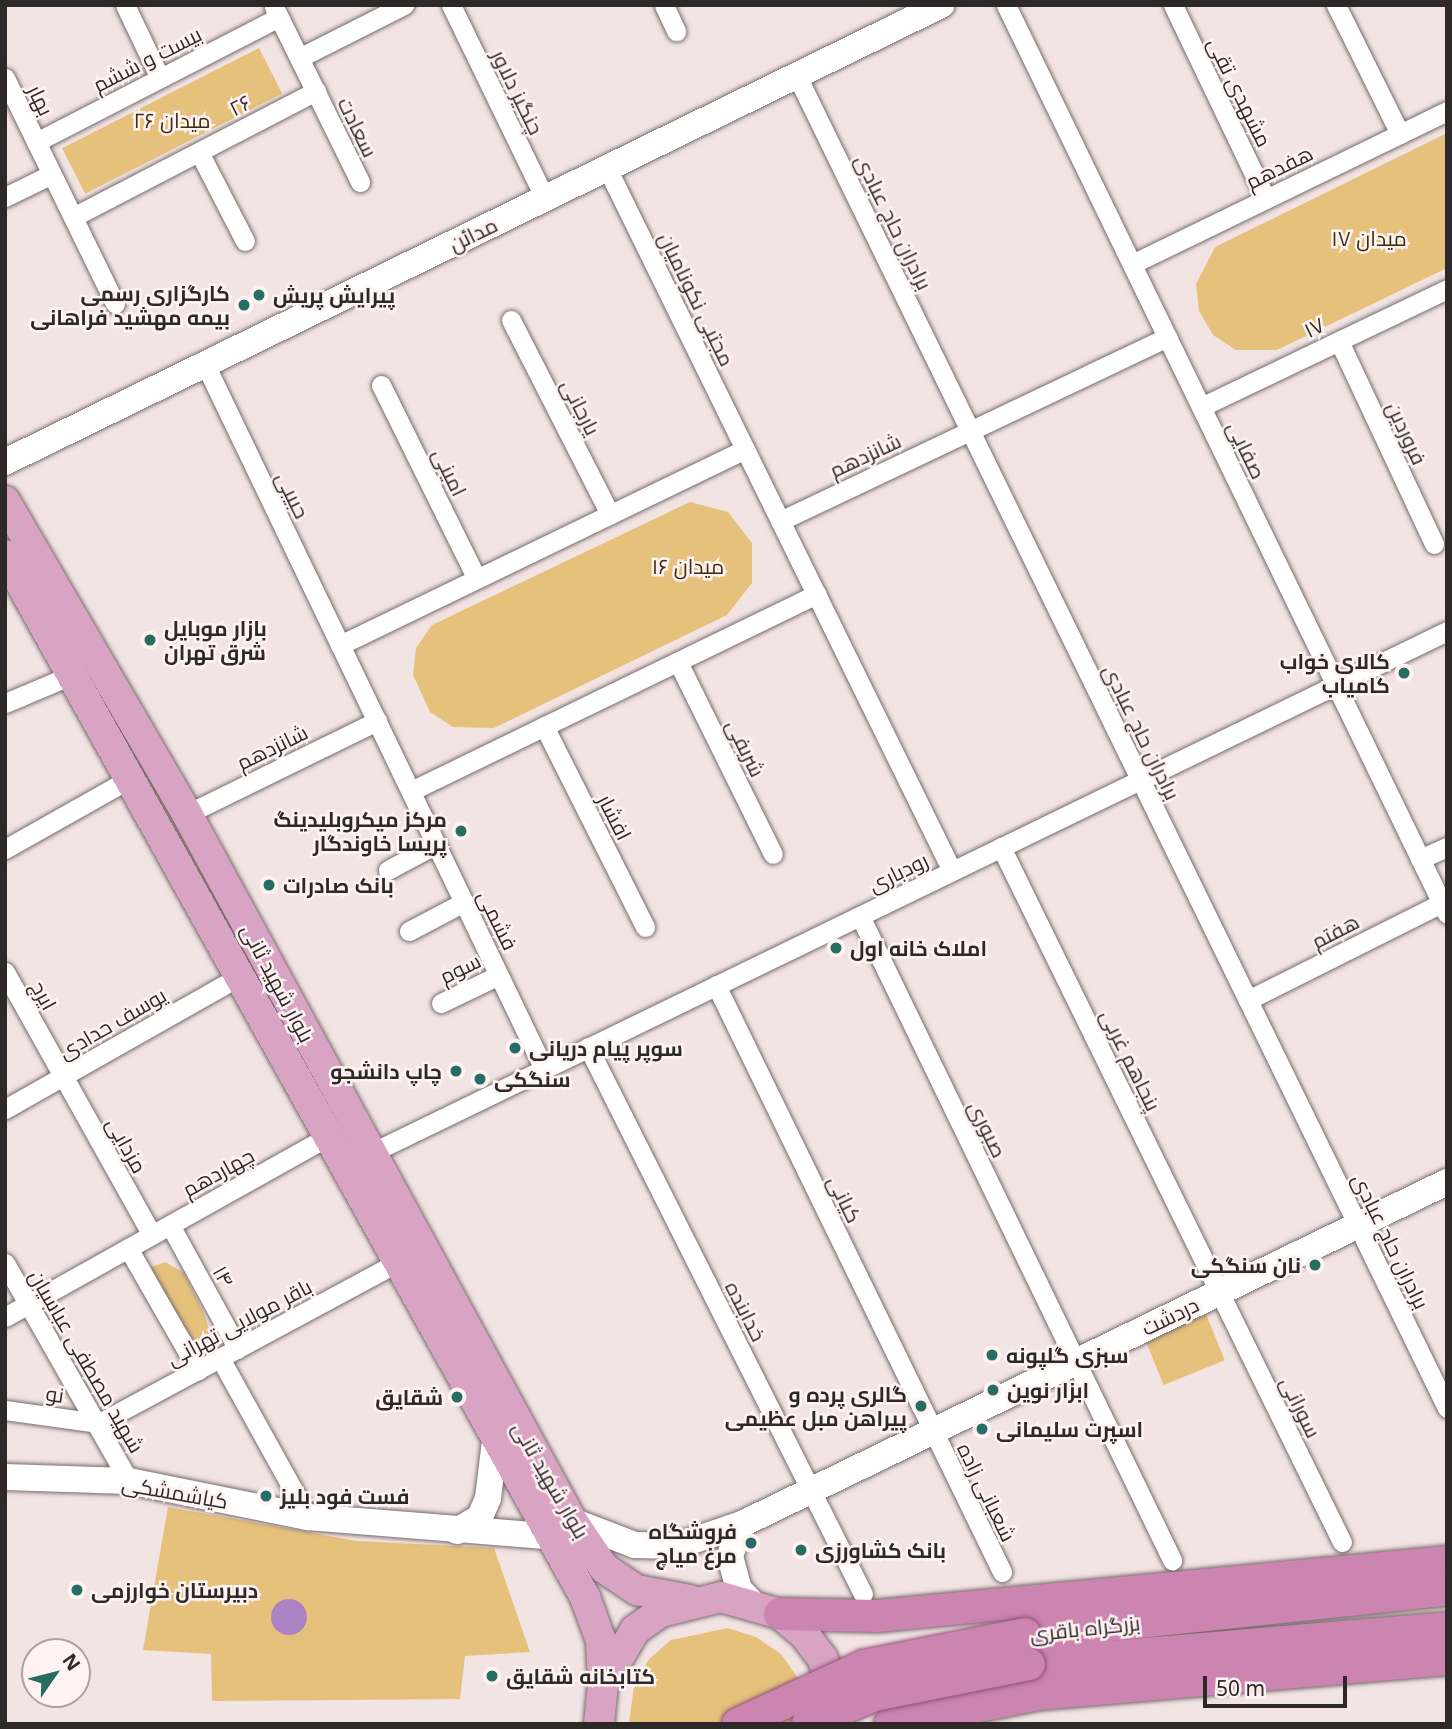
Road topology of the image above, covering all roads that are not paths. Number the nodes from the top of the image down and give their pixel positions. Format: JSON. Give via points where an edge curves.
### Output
{"nodes":[{"id":1,"x":125,"y":5,"type":"edge"},
{"id":2,"x":404,"y":5,"type":"edge"},
{"id":3,"x":450,"y":5,"type":"edge"},
{"id":4,"x":664,"y":5,"type":"edge"},
{"id":5,"x":941,"y":5,"type":"edge"},
{"id":6,"x":1006,"y":5,"type":"edge"},
{"id":7,"x":1173,"y":5,"type":"edge"},
{"id":8,"x":1336,"y":5,"type":"edge"},
{"id":9,"x":276,"y":11,"type":"edge"},
{"id":10,"x":676,"y":31,"type":"dead end"},
{"id":11,"x":299,"y":58,"type":"junction"},
{"id":12,"x":797,"y":76,"type":"junction"},
{"id":13,"x":5,"y":78,"type":"edge"},
{"id":14,"x":160,"y":78,"type":"junction"},
{"id":15,"x":316,"y":91,"type":"junction"},
{"id":16,"x":1447,"y":111,"type":"edge"},
{"id":17,"x":1400,"y":134,"type":"junction"},
{"id":18,"x":36,"y":142,"type":"junction"},
{"id":19,"x":199,"y":152,"type":"junction"},
{"id":20,"x":607,"y":168,"type":"junction"},
{"id":21,"x":52,"y":174,"type":"junction"},
{"id":22,"x":360,"y":182,"type":"dead end"},
{"id":23,"x":5,"y":197,"type":"edge"},
{"id":24,"x":545,"y":199,"type":"junction"},
{"id":25,"x":1266,"y":199,"type":"junction"},
{"id":26,"x":73,"y":217,"type":"junction"},
{"id":27,"x":246,"y":241,"type":"dead end"},
{"id":28,"x":1132,"y":264,"type":"junction"},
{"id":29,"x":1447,"y":289,"type":"edge"},
{"id":30,"x":115,"y":304,"type":"dead end"},
{"id":31,"x":512,"y":320,"type":"dead end"},
{"id":32,"x":1167,"y":337,"type":"junction"},
{"id":33,"x":1339,"y":341,"type":"junction"},
{"id":34,"x":205,"y":364,"type":"junction"},
{"id":35,"x":382,"y":385,"type":"dead end"},
{"id":36,"x":1201,"y":407,"type":"junction"},
{"id":37,"x":970,"y":430,"type":"junction"},
{"id":38,"x":745,"y":449,"type":"junction"},
{"id":39,"x":5,"y":462,"type":"edge"},
{"id":40,"x":5,"y":501,"type":"edge"},
{"id":41,"x":610,"y":514,"type":"junction"},
{"id":42,"x":780,"y":521,"type":"junction"},
{"id":43,"x":1434,"y":544,"type":"dead end"},
{"id":44,"x":5,"y":555,"type":"edge"},
{"id":45,"x":477,"y":579,"type":"junction"},
{"id":46,"x":817,"y":594,"type":"junction"},
{"id":47,"x":1447,"y":631,"type":"edge"},
{"id":48,"x":340,"y":645,"type":"junction"},
{"id":49,"x":678,"y":662,"type":"junction"},
{"id":50,"x":74,"y":674,"type":"junction"},
{"id":51,"x":1336,"y":685,"type":"junction"},
{"id":52,"x":5,"y":703,"type":"edge"},
{"id":53,"x":377,"y":721,"type":"junction"},
{"id":54,"x":544,"y":726,"type":"junction"},
{"id":55,"x":131,"y":778,"type":"junction"},
{"id":56,"x":1140,"y":779,"type":"junction"},
{"id":57,"x":411,"y":791,"type":"junction"},
{"id":58,"x":187,"y":814,"type":"junction"},
{"id":59,"x":436,"y":844,"type":"junction"},
{"id":60,"x":1001,"y":847,"type":"junction"},
{"id":61,"x":1447,"y":847,"type":"edge"},
{"id":62,"x":5,"y":849,"type":"edge"},
{"id":63,"x":773,"y":854,"type":"dead end"},
{"id":64,"x":1420,"y":859,"type":"junction"},
{"id":65,"x":388,"y":870,"type":"dead end"},
{"id":66,"x":952,"y":871,"type":"junction"},
{"id":67,"x":464,"y":902,"type":"junction"},
{"id":68,"x":1444,"y":908,"type":"edge"},
{"id":69,"x":860,"y":916,"type":"junction"},
{"id":70,"x":228,"y":922,"type":"junction"},
{"id":71,"x":645,"y":927,"type":"dead end"},
{"id":72,"x":409,"y":931,"type":"dead end"},
{"id":73,"x":5,"y":972,"type":"edge"},
{"id":74,"x":242,"y":975,"type":"junction"},
{"id":75,"x":499,"y":975,"type":"junction"},
{"id":76,"x":716,"y":985,"type":"junction"},
{"id":77,"x":1248,"y":1000,"type":"junction"},
{"id":78,"x":441,"y":1003,"type":"dead end"},
{"id":79,"x":588,"y":1047,"type":"junction"},
{"id":80,"x":544,"y":1069,"type":"junction"},
{"id":81,"x":64,"y":1077,"type":"junction"},
{"id":82,"x":5,"y":1109,"type":"edge"},
{"id":83,"x":330,"y":1135,"type":"junction"},
{"id":84,"x":369,"y":1154,"type":"junction"},
{"id":85,"x":1447,"y":1182,"type":"edge"},
{"id":86,"x":170,"y":1225,"type":"junction"},
{"id":87,"x":1358,"y":1225,"type":"junction"},
{"id":88,"x":152,"y":1235,"type":"junction"},
{"id":89,"x":128,"y":1248,"type":"junction"},
{"id":90,"x":400,"y":1261,"type":"junction"},
{"id":91,"x":5,"y":1263,"type":"edge"},
{"id":92,"x":1219,"y":1292,"type":"junction"},
{"id":93,"x":29,"y":1304,"type":"junction"},
{"id":94,"x":5,"y":1317,"type":"edge"},
{"id":95,"x":229,"y":1353,"type":"junction"},
{"id":96,"x":1076,"y":1362,"type":"junction"},
{"id":97,"x":198,"y":1370,"type":"junction"},
{"id":98,"x":1447,"y":1408,"type":"edge"},
{"id":99,"x":5,"y":1409,"type":"edge"},
{"id":100,"x":99,"y":1423,"type":"junction"},
{"id":101,"x":932,"y":1432,"type":"junction"},
{"id":102,"x":496,"y":1433,"type":"junction"},
{"id":103,"x":5,"y":1477,"type":"edge"},
{"id":104,"x":129,"y":1481,"type":"junction"},
{"id":105,"x":811,"y":1491,"type":"junction"},
{"id":106,"x":308,"y":1517,"type":"junction"},
{"id":107,"x":741,"y":1524,"type":"junction"},
{"id":108,"x":563,"y":1529,"type":"junction"},
{"id":109,"x":457,"y":1531,"type":"junction"},
{"id":110,"x":1342,"y":1542,"type":"dead end"},
{"id":111,"x":1172,"y":1560,"type":"dead end"},
{"id":112,"x":1447,"y":1562,"type":"edge"},
{"id":113,"x":1002,"y":1573,"type":"dead end"},
{"id":114,"x":1447,"y":1590,"type":"edge"},
{"id":115,"x":863,"y":1594,"type":"dead end"},
{"id":116,"x":690,"y":1600,"type":"junction"},
{"id":117,"x":751,"y":1602,"type":"junction"},
{"id":118,"x":780,"y":1615,"type":"junction"},
{"id":119,"x":1447,"y":1628,"type":"edge"},
{"id":120,"x":1027,"y":1649,"type":"junction"},
{"id":121,"x":1447,"y":1659,"type":"edge"},
{"id":122,"x":603,"y":1684,"type":"junction"},
{"id":123,"x":597,"y":1721,"type":"edge"},
{"id":124,"x":738,"y":1724,"type":"edge"},
{"id":125,"x":808,"y":1724,"type":"edge"},
{"id":126,"x":837,"y":1724,"type":"edge"},
{"id":127,"x":890,"y":1724,"type":"edge"}],
"edges":[{"from":1,"to":14,"type":"street"},
{"from":2,"to":11,"type":"street"},
{"from":3,"to":24,"type":"street","name":"چنگیز دلاور"},
{"from":4,"to":10,"type":"street"},
{"from":5,"to":12,"type":"main road","name":"مدائن"},
{"from":6,"to":28,"type":"street","name":"صفایی"},
{"from":7,"to":25,"type":"street","name":"مشهدی تقی"},
{"from":8,"to":17,"type":"street"},
{"from":9,"to":11,"type":"street","name":"سعادت"},
{"from":9,"to":14,"type":"street","name":"بیست و ششم"},
{"from":11,"to":15,"type":"street","name":"سعادت"},
{"from":12,"to":20,"type":"main road","name":"مدائن"},
{"from":12,"to":37,"type":"street","name":"برادران حاج عبادی"},
{"from":13,"to":18,"type":"street","name":"بهار"},
{"from":14,"to":18,"type":"street","name":"بیست و ششم"},
{"from":15,"to":19,"type":"street","name":"۲۶"},
{"from":15,"to":22,"type":"street","name":"سعادت"},
{"from":16,"to":17,"type":"street","name":"هفدهم"},
{"from":17,"to":25,"type":"street","name":"هفدهم"},
{"from":18,"to":21,"type":"street","name":"بهار"},
{"from":19,"to":26,"type":"street","name":"۲۶"},
{"from":19,"to":27,"type":"street"},
{"from":20,"to":24,"type":"main road","name":"مدائن"},
{"from":20,"to":38,"type":"street","name":"مجتبی نکونامیان"},
{"from":21,"to":23,"type":"street"},
{"from":21,"to":26,"type":"street","name":"بهار"},
{"from":24,"to":34,"type":"main road","name":"مدائن"},
{"from":25,"to":28,"type":"street","name":"هفدهم"},
{"from":26,"to":30,"type":"street","name":"بهار"},
{"from":28,"to":32,"type":"street","name":"صفایی"},
{"from":29,"to":33,"type":"street","name":"۱۷"},
{"from":31,"to":41,"type":"street","name":"یارجانی"},
{"from":32,"to":36,"type":"street","name":"صفایی"},
{"from":32,"to":37,"type":"street"},
{"from":33,"to":36,"type":"street","name":"۱۷"},
{"from":33,"to":43,"type":"street","name":"فروردین"},
{"from":34,"to":39,"type":"main road","name":"مدائن"},
{"from":34,"to":48,"type":"street","name":"حبیبی"},
{"from":35,"to":45,"type":"street","name":"امینی"},
{"from":36,"to":51,"type":"street","name":"صفایی"},
{"from":37,"to":42,"type":"street","name":"شانزدهم"},
{"from":37,"to":56,"type":"street","name":"برادران حاج عبادی"},
{"from":38,"to":41,"type":"street"},
{"from":38,"to":42,"type":"street"},
{"from":40,"to":58,"type":"main road","name":"بلوار شهید ثانی"},
{"from":41,"to":45,"type":"street"},
{"from":42,"to":46,"type":"street"},
{"from":44,"to":50,"type":"main road","name":"بلوار شهید ثانی"},
{"from":45,"to":48,"type":"street"},
{"from":46,"to":49,"type":"street"},
{"from":46,"to":66,"type":"street"},
{"from":47,"to":51,"type":"street","name":"رودباری"},
{"from":48,"to":53,"type":"street"},
{"from":49,"to":54,"type":"street"},
{"from":49,"to":63,"type":"street","name":"شریفی"},
{"from":50,"to":52,"type":"street"},
{"from":50,"to":55,"type":"main road","name":"بلوار شهید ثانی"},
{"from":51,"to":56,"type":"street","name":"رودباری"},
{"from":51,"to":64,"type":"street","name":"صفایی"},
{"from":53,"to":57,"type":"street"},
{"from":53,"to":58,"type":"street","name":"شانزدهم"},
{"from":54,"to":57,"type":"street"},
{"from":54,"to":71,"type":"street","name":"افشار"},
{"from":55,"to":62,"type":"street"},
{"from":55,"to":70,"type":"main road","name":"بلوار شهید ثانی"},
{"from":56,"to":60,"type":"street","name":"رودباری"},
{"from":56,"to":77,"type":"street","name":"برادران حاج عبادی"},
{"from":57,"to":59,"type":"street","name":"فشمی"},
{"from":58,"to":70,"type":"main road","name":"بلوار شهید ثانی"},
{"from":59,"to":65,"type":"street"},
{"from":59,"to":67,"type":"street","name":"فشمی"},
{"from":60,"to":66,"type":"street","name":"رودباری"},
{"from":60,"to":92,"type":"street","name":"پنجاهم غربی"},
{"from":61,"to":64,"type":"street"},
{"from":64,"to":68,"type":"street","name":"صفایی"},
{"from":66,"to":69,"type":"street","name":"رودباری"},
{"from":67,"to":72,"type":"street"},
{"from":67,"to":75,"type":"street","name":"فشمی"},
{"from":68,"to":77,"type":"street","name":"هفتم"},
{"from":69,"to":76,"type":"street","name":"رودباری"},
{"from":69,"to":96,"type":"street","name":"صبوری"},
{"from":70,"to":74,"type":"main road","name":"بلوار شهید ثانی"},
{"from":70,"to":84,"type":"main road","name":"بلوار شهید ثانی"},
{"from":73,"to":81,"type":"street","name":"ایرج"},
{"from":74,"to":81,"type":"street","name":"یوسف حدادی"},
{"from":74,"to":83,"type":"main road","name":"بلوار شهید ثانی"},
{"from":75,"to":78,"type":"street","name":"سوم"},
{"from":75,"to":80,"type":"street","name":"فشمی"},
{"from":76,"to":79,"type":"street","name":"رودباری"},
{"from":76,"to":101,"type":"street","name":"کیانی"},
{"from":77,"to":87,"type":"street","name":"برادران حاج عبادی"},
{"from":79,"to":80,"type":"street","name":"رودباری"},
{"from":79,"to":105,"type":"street","name":"خدابنده"},
{"from":80,"to":84,"type":"street","name":"رودباری"},
{"from":81,"to":82,"type":"street","name":"یوسف حدادی"},
{"from":81,"to":88,"type":"street","name":"مزدایی"},
{"from":83,"to":86,"type":"street","name":"چهاردهم"},
{"from":83,"to":90,"type":"main road","name":"بلوار شهید ثانی"},
{"from":84,"to":108,"type":"main road","name":"بلوار شهید ثانی"},
{"from":85,"to":87,"type":"main road","name":"دردشت"},
{"from":86,"to":88,"type":"street","name":"چهاردهم"},
{"from":86,"to":95,"type":"street","name":"۱۴"},
{"from":87,"to":92,"type":"main road","name":"دردشت"},
{"from":87,"to":98,"type":"street","name":"برادران حاج عبادی"},
{"from":88,"to":89,"type":"street","name":"چهاردهم"},
{"from":89,"to":93,"type":"street","name":"چهاردهم"},
{"from":89,"to":97,"type":"street"},
{"from":90,"to":95,"type":"street","name":"باقر مولایی تهرانی"},
{"from":90,"to":102,"type":"main road","name":"بلوار شهید ثانی"},
{"from":91,"to":93,"type":"street","name":"شهید مصطفی عباسیان"},
{"from":92,"to":96,"type":"main road","name":"دردشت"},
{"from":92,"to":110,"type":"street","name":"سورانی"},
{"from":93,"to":94,"type":"street","name":"چهاردهم"},
{"from":93,"to":100,"type":"street","name":"شهید مصطفی عباسیان"},
{"from":95,"to":97,"type":"street","name":"باقر مولایی تهرانی"},
{"from":95,"to":106,"type":"street"},
{"from":96,"to":101,"type":"main road","name":"دردشت"},
{"from":96,"to":111,"type":"street","name":"صبوری"},
{"from":97,"to":100,"type":"street","name":"باقر مولایی تهرانی"},
{"from":99,"to":100,"type":"street","name":"نو"},
{"from":100,"to":104,"type":"street","name":"شهید مصطفی عباسیان"},
{"from":101,"to":105,"type":"main road","name":"دردشت"},
{"from":101,"to":113,"type":"street","name":"شعبانی زاده"},
{"from":102,"to":108,"type":"main road","name":"بلوار شهید ثانی"},
{"from":102,"to":109,"type":"main road","via":[[488,1498],[480,1517]]},
{"from":103,"to":104,"type":"main road","name":"کیاشمشکی"},
{"from":104,"to":106,"type":"main road","name":"کیاشمشکی"},
{"from":105,"to":107,"type":"main road","name":"دردشت"},
{"from":105,"to":115,"type":"street","name":"خدابنده"},
{"from":106,"to":109,"type":"main road","name":"کیاشمشکی"},
{"from":107,"to":108,"type":"main road","name":"دردشت","via":[[677,1546],[635,1545]]},
{"from":107,"to":117,"type":"main road","via":[[730,1556],[739,1589]]},
{"from":108,"to":109,"type":"main road","name":"کیاشمشکی"},
{"from":108,"to":116,"type":"main road","name":"بلوار شهید ثانی","via":[[604,1568],[637,1590]]},
{"from":108,"to":122,"type":"main road","name":"بلوار شهید ثانی","via":[[601,1641]]},
{"from":112,"to":118,"type":"highway","via":[[877,1616]]},
{"from":114,"to":120,"type":"highway","name":"بزرگراه باقری"},
{"from":116,"to":117,"type":"main road","name":"بلوار شهید ثانی"},
{"from":116,"to":122,"type":"main road","via":[[635,1630]]},
{"from":117,"to":118,"type":"main road"},
{"from":118,"to":126,"type":"main road","via":[[823,1659]]},
{"from":119,"to":120,"type":"highway","name":"بزرگراه باقری"},
{"from":120,"to":124,"type":"highway","name":"بزرگراه باقری","bridge":true,"via":[[864,1666]]},
{"from":120,"to":125,"type":"highway","name":"بزرگراه باقری","bridge":true,"via":[[873,1695]]},
{"from":121,"to":127,"type":"highway","via":[[1039,1694]]},
{"from":122,"to":123,"type":"main road"}]}
